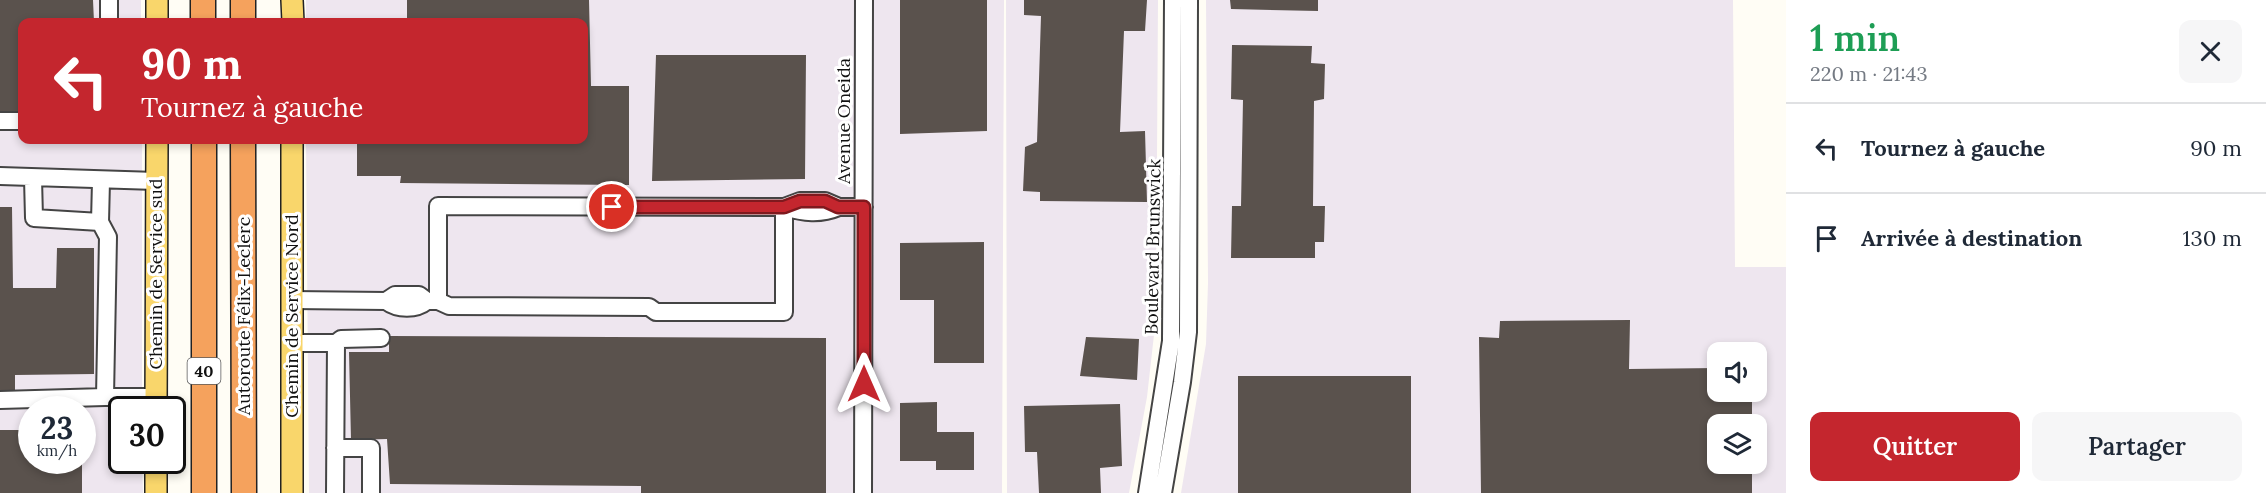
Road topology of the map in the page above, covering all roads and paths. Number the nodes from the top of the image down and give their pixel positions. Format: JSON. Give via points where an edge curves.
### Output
{"nodes":[{"id":1,"x":109,"y":0,"type":"edge"},
{"id":2,"x":157,"y":0,"type":"edge"},
{"id":3,"x":203,"y":0,"type":"edge"},
{"id":4,"x":243,"y":0,"type":"edge"},
{"id":5,"x":292,"y":0,"type":"edge"},
{"id":6,"x":864,"y":0,"type":"edge"},
{"id":7,"x":1173,"y":0,"type":"edge"},
{"id":8,"x":1189,"y":0,"type":"edge"},
{"id":9,"x":109,"y":18,"type":"edge"},
{"id":10,"x":157,"y":18,"type":"edge"},
{"id":11,"x":203,"y":18,"type":"edge"},
{"id":12,"x":243,"y":18,"type":"edge"},
{"id":13,"x":293,"y":18,"type":"edge"},
{"id":14,"x":0,"y":121,"type":"edge"},
{"id":15,"x":18,"y":121,"type":"edge"},
{"id":16,"x":157,"y":144,"type":"edge"},
{"id":17,"x":204,"y":144,"type":"edge"},
{"id":18,"x":243,"y":144,"type":"edge"},
{"id":19,"x":292,"y":144,"type":"edge"},
{"id":20,"x":0,"y":176,"type":"edge"},
{"id":21,"x":33,"y":178,"type":"junction"},
{"id":22,"x":101,"y":181,"type":"junction"},
{"id":23,"x":156,"y":181,"type":"junction"},
{"id":24,"x":784,"y":207,"type":"junction"},
{"id":25,"x":864,"y":207,"type":"junction"},
{"id":26,"x":100,"y":222,"type":"junction"},
{"id":27,"x":292,"y":300,"type":"junction"},
{"id":28,"x":433,"y":301,"type":"junction"},
{"id":29,"x":381,"y":338,"type":"dead end"},
{"id":30,"x":292,"y":343,"type":"junction"},
{"id":31,"x":336,"y":343,"type":"junction"},
{"id":32,"x":156,"y":396,"type":"edge"},
{"id":33,"x":105,"y":397,"type":"junction"},
{"id":34,"x":108,"y":397,"type":"edge"},
{"id":35,"x":0,"y":400,"type":"edge"},
{"id":36,"x":335,"y":448,"type":"junction"},
{"id":37,"x":156,"y":474,"type":"edge"},
{"id":38,"x":156,"y":493,"type":"edge"},
{"id":39,"x":204,"y":493,"type":"edge"},
{"id":40,"x":244,"y":493,"type":"edge"},
{"id":41,"x":292,"y":493,"type":"edge"},
{"id":42,"x":335,"y":493,"type":"edge"},
{"id":43,"x":371,"y":493,"type":"edge"},
{"id":44,"x":863,"y":493,"type":"edge"},
{"id":45,"x":1147,"y":493,"type":"edge"},
{"id":46,"x":1163,"y":493,"type":"edge"}],
"edges":[{"from":1,"to":9,"type":"street"},
{"from":2,"to":10,"type":"main road"},
{"from":3,"to":11,"type":"highway"},
{"from":4,"to":12,"type":"highway"},
{"from":5,"to":13,"type":"main road"},
{"from":6,"to":25,"type":"street","name":"Avenue Oneida"},
{"from":7,"to":45,"type":"street","name":"Boulevard Brunswick","via":[[1172,341]]},
{"from":8,"to":46,"type":"street","name":"Boulevard Brunswick","via":[[1188,332]]},
{"from":14,"to":15,"type":"street"},
{"from":16,"to":23,"type":"main road","name":"Chemin de Service sud"},
{"from":17,"to":39,"type":"highway","number":"40"},
{"from":18,"to":40,"type":"highway","name":"Autoroute Félix-Leclerc","number":"40"},
{"from":19,"to":27,"type":"main road","name":"Chemin de Service Nord"},
{"from":20,"to":21,"type":"street"},
{"from":21,"to":22,"type":"street"},
{"from":21,"to":26,"type":"street","via":[[34,218]]},
{"from":22,"to":23,"type":"street"},
{"from":22,"to":26,"type":"street"},
{"from":23,"to":32,"type":"main road","name":"Chemin de Service sud"},
{"from":24,"to":25,"type":"street","via":[[800,201]]},
{"from":24,"to":28,"type":"street","via":[[438,206]]},
{"from":24,"to":28,"type":"street","via":[[784,312],[449,306]]},
{"from":25,"to":44,"type":"street","name":"Avenue Oneida"},
{"from":26,"to":33,"type":"street","via":[[108,237]]},
{"from":27,"to":28,"type":"street","via":[[386,301],[394,307],[419,307]]},
{"from":27,"to":30,"type":"main road","name":"Chemin de Service Nord"},
{"from":29,"to":31,"type":"street","via":[[341,339]]},
{"from":30,"to":31,"type":"street"},
{"from":30,"to":41,"type":"main road","name":"Chemin de Service Nord"},
{"from":31,"to":36,"type":"street"},
{"from":33,"to":34,"type":"street"},
{"from":33,"to":35,"type":"street"},
{"from":36,"to":42,"type":"street"},
{"from":36,"to":43,"type":"street","via":[[371,448]]},
{"from":37,"to":38,"type":"main road"}]}
